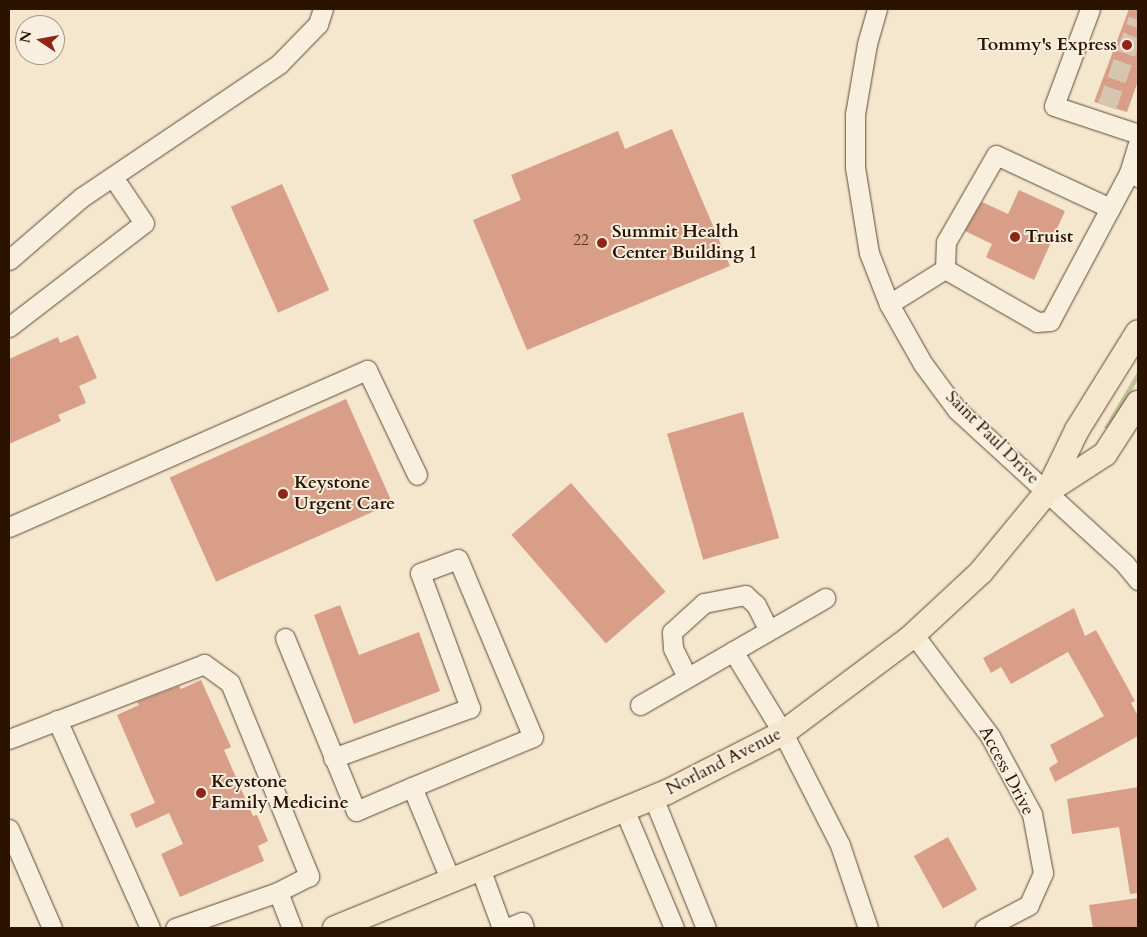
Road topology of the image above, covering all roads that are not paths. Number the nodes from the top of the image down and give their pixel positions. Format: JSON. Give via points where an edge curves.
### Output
{"nodes":[{"id":1,"x":323,"y":9,"type":"edge"},
{"id":2,"x":877,"y":9,"type":"edge"},
{"id":3,"x":1090,"y":9,"type":"edge"},
{"id":4,"x":1138,"y":134,"type":"edge"},
{"id":5,"x":1138,"y":144,"type":"edge"},
{"id":6,"x":1134,"y":175,"type":"edge"},
{"id":7,"x":113,"y":177,"type":"junction"},
{"id":8,"x":1110,"y":208,"type":"junction"},
{"id":9,"x":9,"y":260,"type":"edge"},
{"id":10,"x":945,"y":269,"type":"junction"},
{"id":11,"x":889,"y":304,"type":"junction"},
{"id":12,"x":9,"y":327,"type":"edge"},
{"id":13,"x":1138,"y":332,"type":"edge"},
{"id":14,"x":1138,"y":403,"type":"edge"},
{"id":15,"x":417,"y":475,"type":"dead end"},
{"id":16,"x":1047,"y":492,"type":"junction"},
{"id":17,"x":9,"y":527,"type":"edge"},
{"id":18,"x":1138,"y":580,"type":"edge"},
{"id":19,"x":825,"y":598,"type":"dead end"},
{"id":20,"x":769,"y":630,"type":"junction"},
{"id":21,"x":914,"y":635,"type":"junction"},
{"id":22,"x":285,"y":638,"type":"dead end"},
{"id":23,"x":733,"y":650,"type":"junction"},
{"id":24,"x":687,"y":677,"type":"junction"},
{"id":25,"x":640,"y":704,"type":"dead end"},
{"id":26,"x":57,"y":720,"type":"junction"},
{"id":27,"x":783,"y":733,"type":"junction"},
{"id":28,"x":9,"y":739,"type":"edge"},
{"id":29,"x":333,"y":758,"type":"junction"},
{"id":30,"x":412,"y":787,"type":"junction"},
{"id":31,"x":653,"y":798,"type":"junction"},
{"id":32,"x":624,"y":809,"type":"junction"},
{"id":33,"x":9,"y":829,"type":"edge"},
{"id":34,"x":15,"y":860,"type":"edge"},
{"id":35,"x":480,"y":868,"type":"junction"},
{"id":36,"x":451,"y":881,"type":"junction"},
{"id":37,"x":278,"y":892,"type":"junction"},
{"id":38,"x":52,"y":928,"type":"edge"},
{"id":39,"x":150,"y":928,"type":"edge"},
{"id":40,"x":175,"y":928,"type":"edge"},
{"id":41,"x":292,"y":928,"type":"edge"},
{"id":42,"x":335,"y":928,"type":"edge"},
{"id":43,"x":502,"y":928,"type":"edge"},
{"id":44,"x":507,"y":928,"type":"edge"},
{"id":45,"x":524,"y":928,"type":"edge"},
{"id":46,"x":674,"y":928,"type":"edge"},
{"id":47,"x":706,"y":928,"type":"edge"},
{"id":48,"x":868,"y":928,"type":"edge"},
{"id":49,"x":985,"y":928,"type":"edge"}],
"edges":[{"from":1,"to":7,"type":"street","via":[[318,24],[280,64]]},
{"from":2,"to":11,"type":"street","name":"Saint Paul Drive","via":[[867,44],[856,114],[855,167],[869,253]]},
{"from":3,"to":4,"type":"street","via":[[1054,106],[1104,114]]},
{"from":5,"to":6,"type":"street"},
{"from":6,"to":8,"type":"street"},
{"from":7,"to":9,"type":"street","via":[[82,197]]},
{"from":7,"to":12,"type":"street","via":[[144,224]]},
{"from":8,"to":10,"type":"street","via":[[1050,322],[1037,322]]},
{"from":8,"to":10,"type":"street","via":[[996,155],[946,242]]},
{"from":10,"to":11,"type":"street"},
{"from":11,"to":16,"type":"street","name":"Saint Paul Drive","via":[[923,364],[957,410]]},
{"from":13,"to":16,"type":"main road","name":"Norland Avenue","via":[[1077,430]]},
{"from":14,"to":16,"type":"main road","name":"Norland Avenue","via":[[1105,454]]},
{"from":15,"to":17,"type":"street","via":[[368,370]]},
{"from":16,"to":18,"type":"street","name":"Saint Paul Drive"},
{"from":16,"to":21,"type":"main road","name":"Norland Avenue","via":[[981,572]]},
{"from":19,"to":20,"type":"street"},
{"from":20,"to":23,"type":"street"},
{"from":20,"to":24,"type":"street","via":[[756,605],[744,595],[704,603],[672,632],[673,648]]},
{"from":21,"to":27,"type":"main road","name":"Norland Avenue"},
{"from":21,"to":49,"type":"street","name":"Access Drive","via":[[990,736],[1032,814],[1043,874],[1029,905]]},
{"from":22,"to":29,"type":"street"},
{"from":23,"to":24,"type":"street"},
{"from":23,"to":27,"type":"street"},
{"from":24,"to":25,"type":"street"},
{"from":26,"to":28,"type":"street"},
{"from":26,"to":37,"type":"street","via":[[204,664],[230,683],[310,876]]},
{"from":26,"to":39,"type":"street"},
{"from":27,"to":31,"type":"main road","name":"Norland Avenue"},
{"from":27,"to":48,"type":"street","via":[[840,845]]},
{"from":29,"to":30,"type":"street","via":[[356,811]]},
{"from":29,"to":30,"type":"street","via":[[470,708],[420,572],[458,559],[532,737]]},
{"from":30,"to":36,"type":"street"},
{"from":31,"to":32,"type":"main road","name":"Norland Avenue"},
{"from":31,"to":47,"type":"street"},
{"from":32,"to":35,"type":"main road","name":"Norland Avenue"},
{"from":32,"to":46,"type":"street"},
{"from":33,"to":34,"type":"street"},
{"from":34,"to":38,"type":"street"},
{"from":35,"to":36,"type":"main road","name":"Norland Avenue"},
{"from":35,"to":43,"type":"street"},
{"from":36,"to":42,"type":"main road","name":"Norland Avenue"},
{"from":37,"to":40,"type":"street"},
{"from":37,"to":41,"type":"street"},
{"from":44,"to":45,"type":"street","via":[[522,922]]}]}
